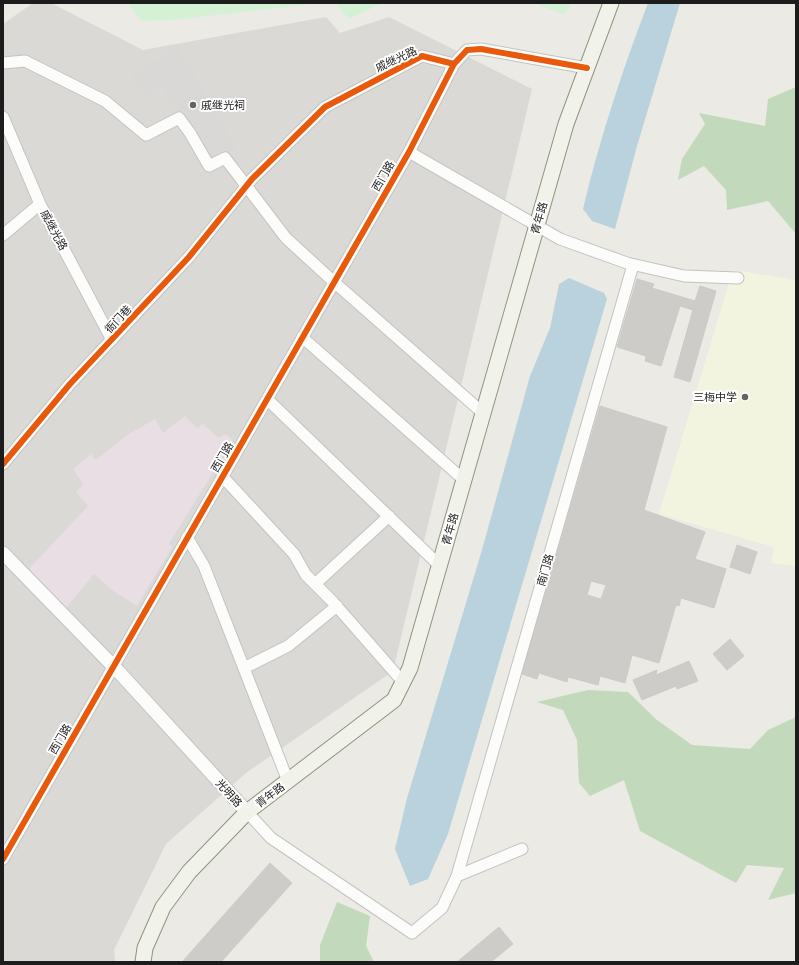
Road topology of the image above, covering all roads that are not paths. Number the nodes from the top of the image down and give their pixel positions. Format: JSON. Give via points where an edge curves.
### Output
{"nodes":[{"id":1,"x":611,"y":3,"type":"edge"},
{"id":2,"x":3,"y":63,"type":"edge"},
{"id":3,"x":454,"y":64,"type":"junction"},
{"id":4,"x":587,"y":68,"type":"junction"},
{"id":5,"x":3,"y":117,"type":"edge"},
{"id":6,"x":409,"y":152,"type":"junction"},
{"id":7,"x":246,"y":187,"type":"junction"},
{"id":8,"x":40,"y":204,"type":"junction"},
{"id":9,"x":537,"y":226,"type":"junction"},
{"id":10,"x":3,"y":235,"type":"edge"},
{"id":11,"x":630,"y":264,"type":"junction"},
{"id":12,"x":738,"y":278,"type":"dead end"},
{"id":13,"x":334,"y":282,"type":"junction"},
{"id":14,"x":302,"y":337,"type":"junction"},
{"id":15,"x":112,"y":340,"type":"junction"},
{"id":16,"x":267,"y":399,"type":"junction"},
{"id":17,"x":483,"y":413,"type":"junction"},
{"id":18,"x":3,"y":464,"type":"edge"},
{"id":19,"x":222,"y":476,"type":"junction"},
{"id":20,"x":464,"y":480,"type":"junction"},
{"id":21,"x":389,"y":516,"type":"junction"},
{"id":22,"x":187,"y":538,"type":"junction"},
{"id":23,"x":3,"y":553,"type":"edge"},
{"id":24,"x":440,"y":565,"type":"junction"},
{"id":25,"x":315,"y":584,"type":"junction"},
{"id":26,"x":337,"y":606,"type":"junction"},
{"id":27,"x":113,"y":666,"type":"junction"},
{"id":28,"x":244,"y":668,"type":"junction"},
{"id":29,"x":403,"y":682,"type":"junction"},
{"id":30,"x":288,"y":781,"type":"junction"},
{"id":31,"x":247,"y":812,"type":"junction"},
{"id":32,"x":522,"y":849,"type":"dead end"},
{"id":33,"x":3,"y":859,"type":"edge"},
{"id":34,"x":457,"y":876,"type":"junction"},
{"id":35,"x":143,"y":962,"type":"edge"}],
"edges":[{"from":1,"to":4,"type":"main road","name":"青年路"},
{"from":2,"to":7,"type":"street","via":[[25,61],[105,101],[146,135],[179,118],[209,166],[225,158]]},
{"from":3,"to":4,"type":"street","via":[[467,50],[474,48]]},
{"from":3,"to":6,"type":"street","name":"西门路"},
{"from":3,"to":7,"type":"street","name":"戚继光路","via":[[422,56],[325,107]]},
{"from":4,"to":9,"type":"main road","name":"青年路","via":[[566,124]]},
{"from":5,"to":8,"type":"street","name":"戚继光路"},
{"from":6,"to":9,"type":"street"},
{"from":6,"to":13,"type":"street","name":"西门路"},
{"from":7,"to":13,"type":"street","via":[[286,238]]},
{"from":7,"to":15,"type":"street","name":"衙门巷","via":[[189,257]]},
{"from":8,"to":10,"type":"street"},
{"from":8,"to":15,"type":"street","name":"戚继光路"},
{"from":9,"to":11,"type":"street","via":[[560,239]]},
{"from":9,"to":17,"type":"main road","name":"青年路"},
{"from":11,"to":12,"type":"street","via":[[684,276]]},
{"from":11,"to":34,"type":"street","name":"南门路"},
{"from":13,"to":14,"type":"street","name":"西门路"},
{"from":13,"to":17,"type":"street"},
{"from":14,"to":16,"type":"street","name":"西门路"},
{"from":14,"to":20,"type":"street"},
{"from":15,"to":18,"type":"street","name":"衙门巷","via":[[70,384]]},
{"from":16,"to":19,"type":"street","name":"西门路"},
{"from":16,"to":21,"type":"street"},
{"from":17,"to":20,"type":"main road","name":"青年路"},
{"from":19,"to":22,"type":"street","name":"西门路"},
{"from":19,"to":25,"type":"street","via":[[294,554]]},
{"from":20,"to":24,"type":"main road","name":"青年路"},
{"from":21,"to":24,"type":"street"},
{"from":21,"to":25,"type":"street"},
{"from":22,"to":27,"type":"street","name":"西门路"},
{"from":22,"to":28,"type":"street","via":[[204,566]]},
{"from":23,"to":27,"type":"street","name":"光明路"},
{"from":24,"to":29,"type":"main road","name":"青年路","via":[[410,668]]},
{"from":25,"to":26,"type":"street"},
{"from":26,"to":28,"type":"street","via":[[288,646]]},
{"from":26,"to":29,"type":"street"},
{"from":27,"to":31,"type":"street","name":"光明路"},
{"from":27,"to":33,"type":"street","name":"西门路"},
{"from":28,"to":30,"type":"street"},
{"from":29,"to":30,"type":"main road","name":"青年路","via":[[394,700]]},
{"from":30,"to":31,"type":"main road","name":"青年路"},
{"from":31,"to":34,"type":"street","name":"光明路","via":[[271,838],[412,933],[442,908]]},
{"from":31,"to":35,"type":"main road","name":"青年路","via":[[189,872],[163,907],[145,948]]},
{"from":32,"to":34,"type":"street"}]}
